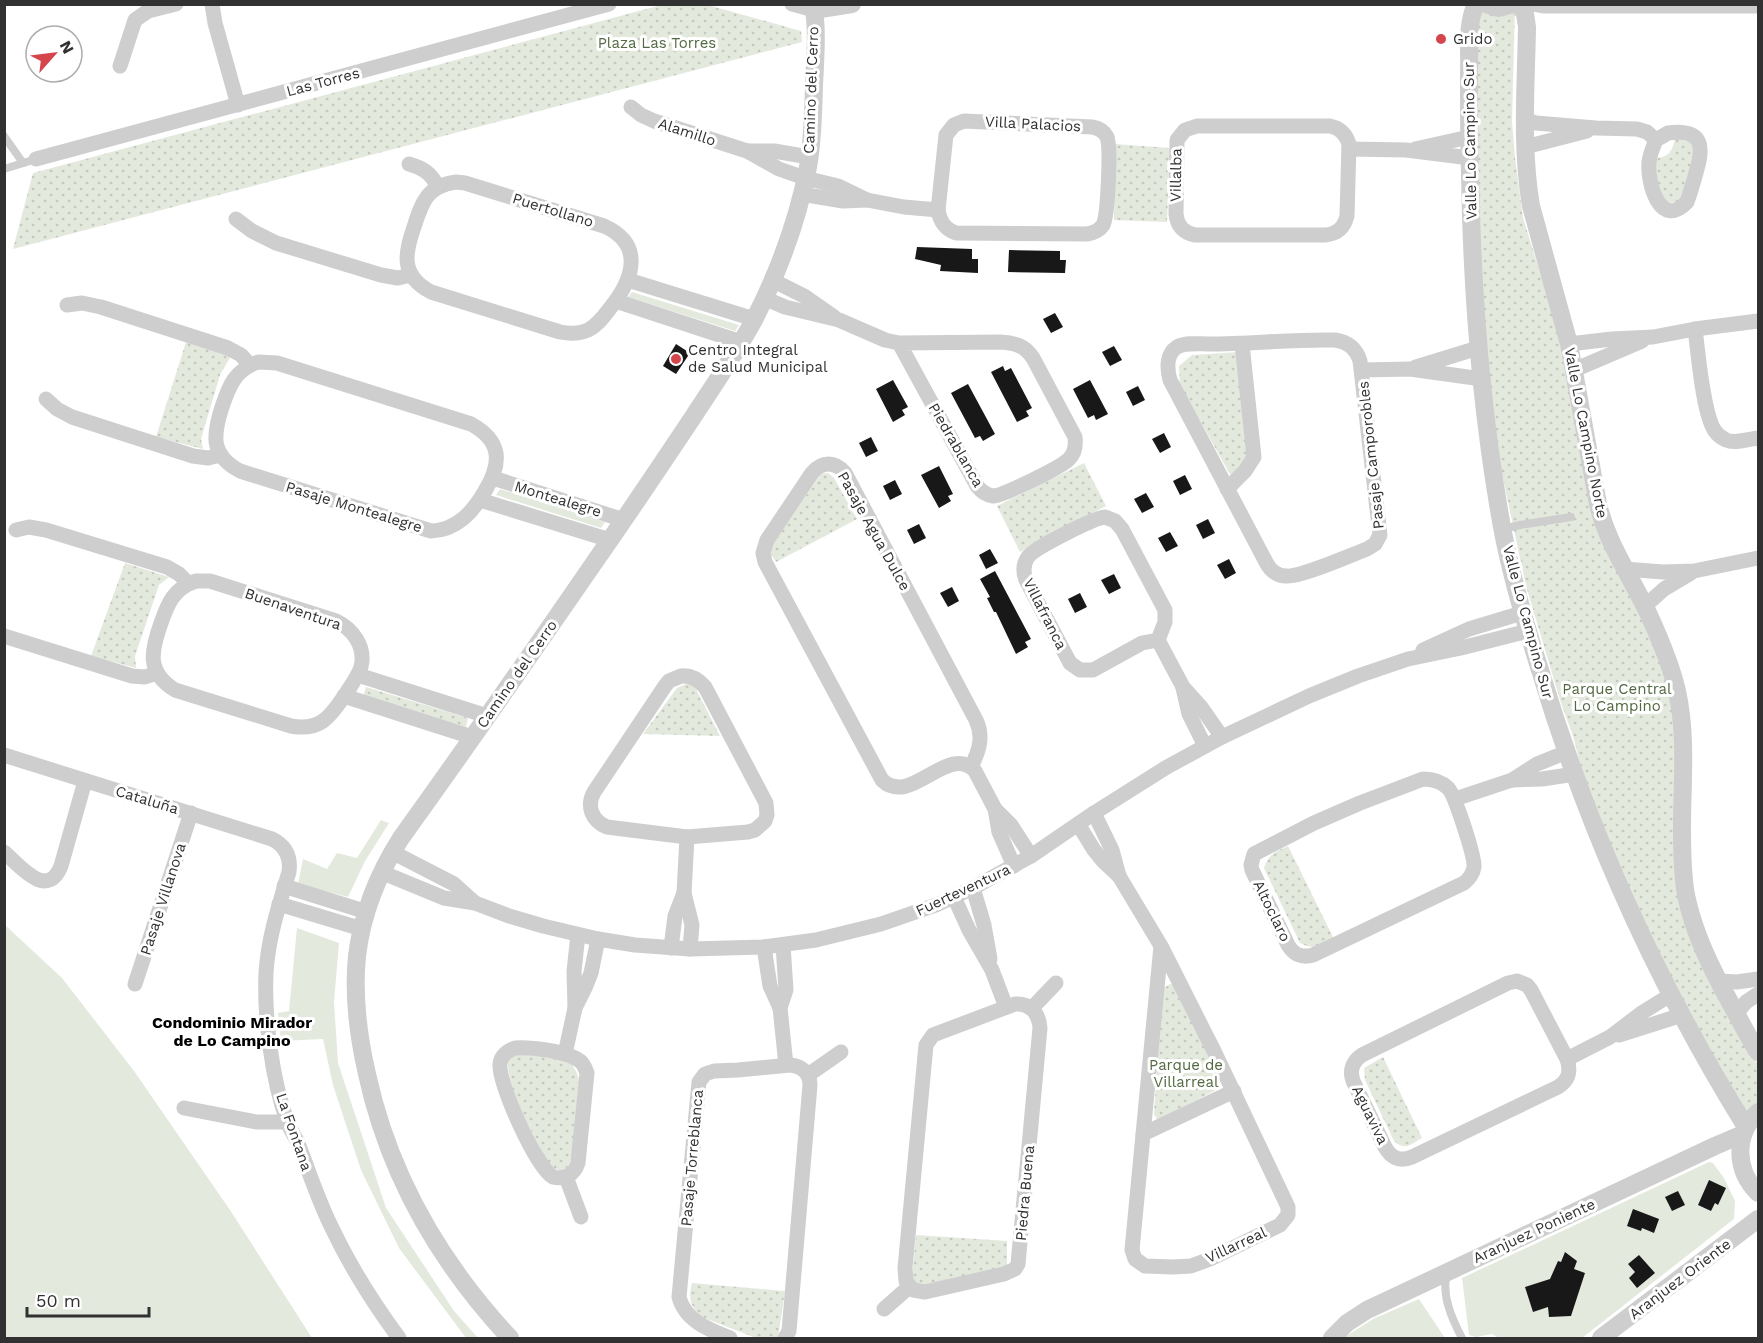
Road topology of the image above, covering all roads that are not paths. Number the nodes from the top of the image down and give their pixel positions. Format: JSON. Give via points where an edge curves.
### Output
{"nodes":[{"id":1,"x":176,"y":4,"type":"edge"},
{"id":2,"x":212,"y":4,"type":"edge"},
{"id":3,"x":609,"y":4,"type":"edge"},
{"id":4,"x":792,"y":4,"type":"edge"},
{"id":5,"x":852,"y":4,"type":"edge"},
{"id":6,"x":1476,"y":4,"type":"edge"},
{"id":7,"x":1486,"y":4,"type":"edge"},
{"id":8,"x":1514,"y":4,"type":"edge"},
{"id":9,"x":1520,"y":4,"type":"edge"},
{"id":10,"x":1533,"y":4,"type":"edge"},
{"id":11,"x":1758,"y":6,"type":"edge"},
{"id":12,"x":813,"y":7,"type":"edge"},
{"id":13,"x":120,"y":66,"type":"dead end"},
{"id":14,"x":238,"y":105,"type":"junction"},
{"id":15,"x":631,"y":107,"type":"dead end"},
{"id":16,"x":1526,"y":120,"type":"junction"},
{"id":17,"x":1596,"y":128,"type":"junction"},
{"id":18,"x":4,"y":136,"type":"edge"},
{"id":19,"x":1469,"y":137,"type":"junction"},
{"id":20,"x":1656,"y":140,"type":"junction"},
{"id":21,"x":1525,"y":147,"type":"junction"},
{"id":22,"x":1349,"y":149,"type":"junction"},
{"id":23,"x":1406,"y":150,"type":"junction"},
{"id":24,"x":747,"y":151,"type":"junction"},
{"id":25,"x":809,"y":157,"type":"junction"},
{"id":26,"x":1470,"y":158,"type":"junction"},
{"id":27,"x":30,"y":161,"type":"junction"},
{"id":28,"x":409,"y":164,"type":"dead end"},
{"id":29,"x":4,"y":169,"type":"edge"},
{"id":30,"x":803,"y":186,"type":"junction"},
{"id":31,"x":438,"y":187,"type":"junction"},
{"id":32,"x":938,"y":210,"type":"junction"},
{"id":33,"x":236,"y":219,"type":"dead end"},
{"id":34,"x":411,"y":275,"type":"junction"},
{"id":35,"x":628,"y":280,"type":"junction"},
{"id":36,"x":772,"y":280,"type":"junction"},
{"id":37,"x":764,"y":298,"type":"junction"},
{"id":38,"x":616,"y":301,"type":"junction"},
{"id":39,"x":68,"y":305,"type":"dead end"},
{"id":40,"x":754,"y":319,"type":"junction"},
{"id":41,"x":839,"y":320,"type":"junction"},
{"id":42,"x":1758,"y":321,"type":"edge"},
{"id":43,"x":1695,"y":329,"type":"junction"},
{"id":44,"x":1653,"y":337,"type":"junction"},
{"id":45,"x":741,"y":342,"type":"junction"},
{"id":46,"x":899,"y":343,"type":"junction"},
{"id":47,"x":1242,"y":344,"type":"junction"},
{"id":48,"x":1569,"y":344,"type":"junction"},
{"id":49,"x":1478,"y":348,"type":"junction"},
{"id":50,"x":250,"y":365,"type":"junction"},
{"id":51,"x":1410,"y":369,"type":"junction"},
{"id":52,"x":1574,"y":369,"type":"junction"},
{"id":53,"x":1362,"y":370,"type":"junction"},
{"id":54,"x":1482,"y":379,"type":"junction"},
{"id":55,"x":46,"y":399,"type":"dead end"},
{"id":56,"x":1758,"y":438,"type":"edge"},
{"id":57,"x":221,"y":455,"type":"junction"},
{"id":58,"x":493,"y":478,"type":"junction"},
{"id":59,"x":1227,"y":489,"type":"junction"},
{"id":60,"x":480,"y":500,"type":"junction"},
{"id":61,"x":1571,"y":517,"type":"dead end"},
{"id":62,"x":624,"y":520,"type":"junction"},
{"id":63,"x":1503,"y":529,"type":"junction"},
{"id":64,"x":16,"y":530,"type":"dead end"},
{"id":65,"x":610,"y":540,"type":"junction"},
{"id":66,"x":1758,"y":558,"type":"edge"},
{"id":67,"x":1624,"y":569,"type":"junction"},
{"id":68,"x":1694,"y":571,"type":"junction"},
{"id":69,"x":188,"y":584,"type":"junction"},
{"id":70,"x":1644,"y":607,"type":"junction"},
{"id":71,"x":1522,"y":613,"type":"junction"},
{"id":72,"x":1528,"y":631,"type":"junction"},
{"id":73,"x":4,"y":636,"type":"edge"},
{"id":74,"x":1158,"y":640,"type":"junction"},
{"id":75,"x":1408,"y":659,"type":"junction"},
{"id":76,"x":157,"y":673,"type":"junction"},
{"id":77,"x":358,"y":675,"type":"junction"},
{"id":78,"x":1183,"y":687,"type":"junction"},
{"id":79,"x":344,"y":696,"type":"junction"},
{"id":80,"x":486,"y":716,"type":"junction"},
{"id":81,"x":472,"y":737,"type":"junction"},
{"id":82,"x":1222,"y":737,"type":"junction"},
{"id":83,"x":1205,"y":746,"type":"junction"},
{"id":84,"x":1567,"y":752,"type":"junction"},
{"id":85,"x":4,"y":755,"type":"edge"},
{"id":86,"x":971,"y":767,"type":"junction"},
{"id":87,"x":1575,"y":774,"type":"junction"},
{"id":88,"x":1512,"y":780,"type":"junction"},
{"id":89,"x":85,"y":781,"type":"junction"},
{"id":90,"x":1455,"y":799,"type":"junction"},
{"id":91,"x":995,"y":809,"type":"junction"},
{"id":92,"x":191,"y":813,"type":"junction"},
{"id":93,"x":1094,"y":813,"type":"junction"},
{"id":94,"x":1078,"y":824,"type":"junction"},
{"id":95,"x":687,"y":837,"type":"junction"},
{"id":96,"x":287,"y":851,"type":"joint"},
{"id":97,"x":4,"y":852,"type":"edge"},
{"id":98,"x":392,"y":852,"type":"junction"},
{"id":99,"x":1031,"y":856,"type":"junction"},
{"id":100,"x":1014,"y":866,"type":"junction"},
{"id":101,"x":381,"y":872,"type":"junction"},
{"id":102,"x":1119,"y":876,"type":"junction"},
{"id":103,"x":284,"y":886,"type":"junction"},
{"id":104,"x":973,"y":888,"type":"junction"},
{"id":105,"x":684,"y":892,"type":"junction"},
{"id":106,"x":954,"y":897,"type":"junction"},
{"id":107,"x":475,"y":903,"type":"junction"},
{"id":108,"x":279,"y":904,"type":"junction"},
{"id":109,"x":365,"y":921,"type":"junction"},
{"id":110,"x":578,"y":935,"type":"junction"},
{"id":111,"x":598,"y":939,"type":"junction"},
{"id":112,"x":783,"y":945,"type":"junction"},
{"id":113,"x":764,"y":946,"type":"junction"},
{"id":114,"x":1161,"y":946,"type":"junction"},
{"id":115,"x":671,"y":948,"type":"junction"},
{"id":116,"x":690,"y":949,"type":"junction"},
{"id":117,"x":992,"y":970,"type":"junction"},
{"id":118,"x":1758,"y":980,"type":"edge"},
{"id":119,"x":1719,"y":981,"type":"junction"},
{"id":120,"x":1056,"y":983,"type":"dead end"},
{"id":121,"x":135,"y":984,"type":"dead end"},
{"id":122,"x":1672,"y":994,"type":"junction"},
{"id":123,"x":1758,"y":994,"type":"edge"},
{"id":124,"x":575,"y":1008,"type":"junction"},
{"id":125,"x":780,"y":1008,"type":"junction"},
{"id":126,"x":1006,"y":1008,"type":"junction"},
{"id":127,"x":1032,"y":1008,"type":"junction"},
{"id":128,"x":1736,"y":1014,"type":"junction"},
{"id":129,"x":1682,"y":1015,"type":"junction"},
{"id":130,"x":1610,"y":1037,"type":"junction"},
{"id":131,"x":842,"y":1052,"type":"dead end"},
{"id":132,"x":1758,"y":1052,"type":"edge"},
{"id":133,"x":565,"y":1054,"type":"junction"},
{"id":134,"x":1567,"y":1059,"type":"junction"},
{"id":135,"x":786,"y":1065,"type":"junction"},
{"id":136,"x":808,"y":1075,"type":"junction"},
{"id":137,"x":1234,"y":1091,"type":"junction"},
{"id":138,"x":184,"y":1108,"type":"dead end"},
{"id":139,"x":1758,"y":1112,"type":"edge"},
{"id":140,"x":287,"y":1122,"type":"junction"},
{"id":141,"x":1745,"y":1130,"type":"junction"},
{"id":142,"x":1143,"y":1134,"type":"junction"},
{"id":143,"x":566,"y":1177,"type":"junction"},
{"id":144,"x":1758,"y":1193,"type":"edge"},
{"id":145,"x":581,"y":1217,"type":"dead end"},
{"id":146,"x":1758,"y":1219,"type":"edge"},
{"id":147,"x":1447,"y":1272,"type":"junction"},
{"id":148,"x":909,"y":1287,"type":"junction"},
{"id":149,"x":884,"y":1309,"type":"dead end"},
{"id":150,"x":399,"y":1338,"type":"edge"},
{"id":151,"x":510,"y":1338,"type":"edge"},
{"id":152,"x":730,"y":1338,"type":"edge"},
{"id":153,"x":785,"y":1338,"type":"edge"},
{"id":154,"x":1332,"y":1338,"type":"edge"},
{"id":155,"x":1462,"y":1338,"type":"edge"},
{"id":156,"x":1600,"y":1338,"type":"edge"}],
"edges":[{"from":1,"to":13,"type":"street","via":[[148,11],[135,20]]},
{"from":2,"to":14,"type":"street"},
{"from":3,"to":14,"type":"street","name":"Las Torres"},
{"from":4,"to":12,"type":"street"},
{"from":5,"to":12,"type":"street"},
{"from":6,"to":19,"type":"street","name":"Valle Lo Campino Sur","via":[[1470,23]]},
{"from":7,"to":8,"type":"street","via":[[1498,8]]},
{"from":9,"to":16,"type":"street","name":"Valle Lo Campino Norte","via":[[1527,27]]},
{"from":10,"to":11,"type":"street"},
{"from":12,"to":25,"type":"street","name":"Camino del Cerro","via":[[814,107]]},
{"from":14,"to":27,"type":"street","name":"Las Torres"},
{"from":15,"to":24,"type":"street","name":"Alamillo","via":[[654,121]]},
{"from":16,"to":17,"type":"street"},
{"from":16,"to":21,"type":"street","name":"Valle Lo Campino Norte"},
{"from":17,"to":20,"type":"street","via":[[1637,129]]},
{"from":17,"to":21,"type":"street"},
{"from":18,"to":27,"type":"lane"},
{"from":19,"to":23,"type":"street"},
{"from":19,"to":26,"type":"street","name":"Valle Lo Campino Sur"},
{"from":20,"to":20,"type":"street","via":[[1679,132],[1693,135],[1700,143],[1692,187],[1687,202],[1678,209],[1662,207],[1652,192],[1649,162]]},
{"from":21,"to":48,"type":"street","name":"Valle Lo Campino Norte","via":[[1531,206]]},
{"from":22,"to":22,"type":"street","name":"Villalba","via":[[1347,216],[1335,233],[1195,235],[1178,224],[1177,140],[1191,127],[1330,126],[1344,133]]},
{"from":22,"to":23,"type":"street"},
{"from":23,"to":26,"type":"street"},
{"from":24,"to":25,"type":"street","name":"Alamillo"},
{"from":24,"to":30,"type":"street","name":"Alamillo"},
{"from":25,"to":30,"type":"street","name":"Camino del Cerro"},
{"from":26,"to":49,"type":"street","name":"Valle Lo Campino Sur"},
{"from":27,"to":29,"type":"lane"},
{"from":28,"to":31,"type":"street","via":[[430,174]]},
{"from":30,"to":32,"type":"street","via":[[843,201],[867,200]]},
{"from":30,"to":36,"type":"street","name":"Camino del Cerro"},
{"from":31,"to":34,"type":"street","via":[[422,204],[407,247]]},
{"from":31,"to":35,"type":"street","name":"Puertollano","via":[[465,183],[611,229],[624,240],[631,255]]},
{"from":32,"to":32,"type":"street","name":"Villa Palacios","via":[[946,135],[958,123],[1092,127],[1107,138],[1106,214],[1096,231],[956,233],[943,224]]},
{"from":33,"to":34,"type":"street","via":[[276,243],[389,277]]},
{"from":34,"to":38,"type":"street","name":"Puertollano","via":[[431,292],[568,334],[596,325]]},
{"from":35,"to":38,"type":"street","name":"Puertollano"},
{"from":35,"to":40,"type":"street"},
{"from":36,"to":37,"type":"street","name":"Camino del Cerro"},
{"from":36,"to":41,"type":"street","name":"Piedrablanca"},
{"from":37,"to":40,"type":"street","name":"Camino del Cerro"},
{"from":37,"to":41,"type":"street","name":"Piedrablanca"},
{"from":38,"to":45,"type":"street"},
{"from":39,"to":50,"type":"street","via":[[101,307],[228,348]]},
{"from":40,"to":45,"type":"street","name":"Camino del Cerro"},
{"from":41,"to":46,"type":"street","name":"Piedrablanca"},
{"from":42,"to":43,"type":"street"},
{"from":43,"to":44,"type":"street"},
{"from":43,"to":56,"type":"street","via":[[1708,416],[1715,432],[1726,440]]},
{"from":44,"to":48,"type":"street"},
{"from":44,"to":52,"type":"street"},
{"from":45,"to":62,"type":"street","name":"Camino del Cerro"},
{"from":46,"to":46,"type":"street","name":"Piedrablanca","via":[[1001,342],[1021,346],[1033,358],[1075,437],[1071,458],[1005,493],[992,496],[983,492]]},
{"from":47,"to":53,"type":"street","name":"Pasaje Camporobles","via":[[1335,340],[1354,349]]},
{"from":47,"to":59,"type":"street","via":[[1254,457]]},
{"from":47,"to":59,"type":"street","name":"Pasaje Camporobles","via":[[1180,345],[1170,354],[1167,366],[1170,380]]},
{"from":48,"to":52,"type":"street","name":"Valle Lo Campino Norte"},
{"from":49,"to":51,"type":"street"},
{"from":49,"to":54,"type":"street","name":"Valle Lo Campino Sur"},
{"from":50,"to":57,"type":"street","via":[[230,384],[216,426],[215,441]]},
{"from":50,"to":58,"type":"street","name":"Pasaje Montealegre","via":[[277,363],[471,424],[486,433],[495,448]]},
{"from":51,"to":53,"type":"street"},
{"from":51,"to":54,"type":"street"},
{"from":52,"to":67,"type":"street","name":"Valle Lo Campino Norte","via":[[1600,514]]},
{"from":53,"to":59,"type":"street","name":"Pasaje Camporobles","via":[[1380,529],[1375,544],[1298,574],[1278,574],[1267,564]]},
{"from":54,"to":63,"type":"street","name":"Valle Lo Campino Sur"},
{"from":55,"to":57,"type":"street","via":[[64,414],[83,421],[193,456]]},
{"from":57,"to":60,"type":"street","name":"Pasaje Montealegre","via":[[240,471],[431,531],[460,522]]},
{"from":58,"to":60,"type":"street","name":"Pasaje Montealegre"},
{"from":58,"to":62,"type":"street","name":"Montealegre"},
{"from":60,"to":65,"type":"street","name":"Montealegre"},
{"from":61,"to":63,"type":"lane"},
{"from":62,"to":65,"type":"street","name":"Camino del Cerro"},
{"from":63,"to":71,"type":"street","name":"Valle Lo Campino Sur"},
{"from":64,"to":69,"type":"street","via":[[46,530],[167,567]]},
{"from":65,"to":80,"type":"street","name":"Camino del Cerro"},
{"from":66,"to":68,"type":"street"},
{"from":67,"to":68,"type":"street"},
{"from":67,"to":70,"type":"street","name":"Valle Lo Campino Norte"},
{"from":68,"to":70,"type":"street"},
{"from":69,"to":76,"type":"street","via":[[168,602],[153,649]]},
{"from":69,"to":77,"type":"street","name":"Buenaventura","via":[[210,581],[344,625],[359,644],[362,659]]},
{"from":70,"to":119,"type":"street","name":"Valle Lo Campino Norte","via":[[1670,664],[1677,692],[1684,744],[1682,829],[1686,895],[1702,947]]},
{"from":71,"to":72,"type":"street","name":"Valle Lo Campino Sur"},
{"from":71,"to":75,"type":"street","name":"Fuerteventura","via":[[1469,629]]},
{"from":72,"to":75,"type":"street","name":"Fuerteventura"},
{"from":72,"to":84,"type":"street","name":"Valle Lo Campino Sur"},
{"from":73,"to":76,"type":"street","via":[[132,676]]},
{"from":74,"to":74,"type":"street","name":"Villafranca","via":[[1142,643],[1093,670],[1075,667],[1026,580],[1024,568],[1028,557],[1094,519],[1115,521],[1165,610]]},
{"from":74,"to":78,"type":"street"},
{"from":75,"to":82,"type":"street","name":"Fuerteventura","via":[[1309,696]]},
{"from":76,"to":79,"type":"street","via":[[175,690],[299,728],[323,721]]},
{"from":77,"to":79,"type":"street"},
{"from":77,"to":80,"type":"street"},
{"from":78,"to":82,"type":"street"},
{"from":78,"to":83,"type":"street","via":[[1189,714]]},
{"from":79,"to":81,"type":"street"},
{"from":80,"to":81,"type":"street","name":"Camino del Cerro"},
{"from":81,"to":98,"type":"street","name":"Camino del Cerro"},
{"from":82,"to":83,"type":"street","name":"Fuerteventura"},
{"from":83,"to":93,"type":"street","name":"Fuerteventura"},
{"from":84,"to":87,"type":"street","name":"Valle Lo Campino Sur"},
{"from":84,"to":88,"type":"street"},
{"from":85,"to":89,"type":"street","name":"Cataluña"},
{"from":86,"to":86,"type":"street","name":"Pasaje Agua Dulce","via":[[952,764],[902,787],[890,786],[882,780],[765,562],[767,540],[819,466],[829,463],[845,473],[976,720],[981,741]]},
{"from":86,"to":91,"type":"street"},
{"from":87,"to":88,"type":"street"},
{"from":87,"to":122,"type":"street","name":"Valle Lo Campino Sur","via":[[1624,897]]},
{"from":88,"to":90,"type":"street"},
{"from":89,"to":92,"type":"street","name":"Cataluña"},
{"from":89,"to":97,"type":"street","via":[[55,876],[45,881],[32,878]]},
{"from":90,"to":90,"type":"street","name":"Altoclaro","via":[[1442,783],[1430,779],[1416,781],[1323,819],[1254,854],[1252,870],[1294,953],[1313,955],[1469,879],[1474,860]]},
{"from":91,"to":99,"type":"street"},
{"from":91,"to":100,"type":"street","via":[[999,832]]},
{"from":92,"to":96,"type":"street","name":"Cataluña","via":[[272,839]]},
{"from":92,"to":121,"type":"street","name":"Pasaje Villanova"},
{"from":93,"to":94,"type":"street","name":"Fuerteventura"},
{"from":93,"to":102,"type":"street","name":"Villarreal","via":[[1112,850]]},
{"from":94,"to":99,"type":"street","name":"Fuerteventura"},
{"from":94,"to":102,"type":"street","name":"Villarreal","via":[[1098,855]]},
{"from":95,"to":95,"type":"street","via":[[755,830],[765,821],[768,809],[705,687],[687,676],[675,678],[665,686],[591,796],[590,807],[597,822],[607,827]]},
{"from":95,"to":105,"type":"street"},
{"from":96,"to":103,"type":"street","name":"La Fontana","via":[[290,865]]},
{"from":98,"to":101,"type":"street","name":"Camino del Cerro"},
{"from":98,"to":107,"type":"street","name":"Fuerteventura","via":[[454,884]]},
{"from":99,"to":100,"type":"street","name":"Fuerteventura"},
{"from":100,"to":104,"type":"street","name":"Fuerteventura"},
{"from":101,"to":107,"type":"street","name":"Fuerteventura","via":[[444,898]]},
{"from":101,"to":109,"type":"street","name":"Camino del Cerro"},
{"from":102,"to":114,"type":"street","name":"Villarreal"},
{"from":103,"to":108,"type":"street","name":"La Fontana"},
{"from":103,"to":109,"type":"street"},
{"from":104,"to":106,"type":"street","name":"Fuerteventura"},
{"from":104,"to":117,"type":"street"},
{"from":105,"to":115,"type":"street","via":[[675,916]]},
{"from":105,"to":116,"type":"street","via":[[692,926]]},
{"from":106,"to":112,"type":"street","name":"Fuerteventura","via":[[881,924]]},
{"from":106,"to":117,"type":"street"},
{"from":107,"to":110,"type":"street","name":"Fuerteventura"},
{"from":108,"to":109,"type":"street"},
{"from":108,"to":140,"type":"street","name":"La Fontana","via":[[269,944],[266,1010]]},
{"from":109,"to":151,"type":"street","name":"Camino del Cerro","via":[[357,954],[357,1017],[369,1085],[385,1138],[408,1194],[436,1245],[468,1291]]},
{"from":110,"to":111,"type":"street","name":"Fuerteventura"},
{"from":110,"to":124,"type":"street"},
{"from":111,"to":115,"type":"street","name":"Fuerteventura"},
{"from":111,"to":124,"type":"street","via":[[591,973]]},
{"from":112,"to":113,"type":"street","name":"Fuerteventura"},
{"from":112,"to":125,"type":"street","via":[[786,990]]},
{"from":113,"to":116,"type":"street","name":"Fuerteventura"},
{"from":113,"to":125,"type":"street","via":[[770,986]]},
{"from":114,"to":137,"type":"street","name":"Villarreal"},
{"from":114,"to":142,"type":"street","name":"Villarreal"},
{"from":115,"to":116,"type":"street","name":"Fuerteventura"},
{"from":117,"to":126,"type":"street"},
{"from":118,"to":119,"type":"street"},
{"from":119,"to":128,"type":"street","name":"Valle Lo Campino Norte"},
{"from":120,"to":127,"type":"street"},
{"from":122,"to":129,"type":"street","name":"Valle Lo Campino Sur"},
{"from":122,"to":130,"type":"street"},
{"from":123,"to":128,"type":"street"},
{"from":124,"to":133,"type":"street"},
{"from":125,"to":135,"type":"street"},
{"from":126,"to":127,"type":"street","via":[[1020,1004]]},
{"from":126,"to":148,"type":"street","via":[[933,1035],[926,1045],[905,1269]]},
{"from":127,"to":148,"type":"street","name":"Piedra Buena","via":[[1040,1028],[1018,1264],[1004,1274],[925,1292]]},
{"from":128,"to":132,"type":"street","name":"Valle Lo Campino Norte"},
{"from":129,"to":130,"type":"street"},
{"from":129,"to":141,"type":"street","name":"Valle Lo Campino Sur"},
{"from":130,"to":134,"type":"street"},
{"from":131,"to":136,"type":"street"},
{"from":133,"to":143,"type":"street","via":[[579,1060],[586,1073],[578,1163]]},
{"from":133,"to":143,"type":"street","via":[[515,1048],[502,1057],[500,1073],[540,1163],[553,1177]]},
{"from":134,"to":134,"type":"street","name":"Aguaviva","via":[[1568,1076],[1558,1087],[1401,1160],[1387,1152],[1351,1072],[1362,1055],[1517,981],[1531,990]]},
{"from":135,"to":136,"type":"street","name":"Pasaje Torreblanca","via":[[798,1066]]},
{"from":135,"to":152,"type":"street","name":"Pasaje Torreblanca","via":[[710,1072],[699,1082],[679,1297],[690,1318]]},
{"from":136,"to":153,"type":"street","via":[[789,1331]]},
{"from":137,"to":142,"type":"street"},
{"from":137,"to":142,"type":"street","name":"Villarreal","via":[[1289,1211],[1280,1225],[1210,1259],[1173,1267],[1145,1266],[1135,1259],[1132,1245]]},
{"from":138,"to":140,"type":"street","via":[[256,1122]]},
{"from":139,"to":141,"type":"street"},
{"from":140,"to":150,"type":"street","name":"La Fontana","via":[[332,1230],[360,1281]]},
{"from":141,"to":144,"type":"street","via":[[1740,1159]]},
{"from":141,"to":147,"type":"street","name":"Aranjuez Poniente"},
{"from":143,"to":145,"type":"street"},
{"from":146,"to":156,"type":"street","name":"Aranjuez Oriente"},
{"from":147,"to":154,"type":"street","name":"Aranjuez Poniente","via":[[1362,1313]]},
{"from":147,"to":155,"type":"lane","via":[[1447,1299],[1452,1321]]},
{"from":148,"to":149,"type":"street"}]}
